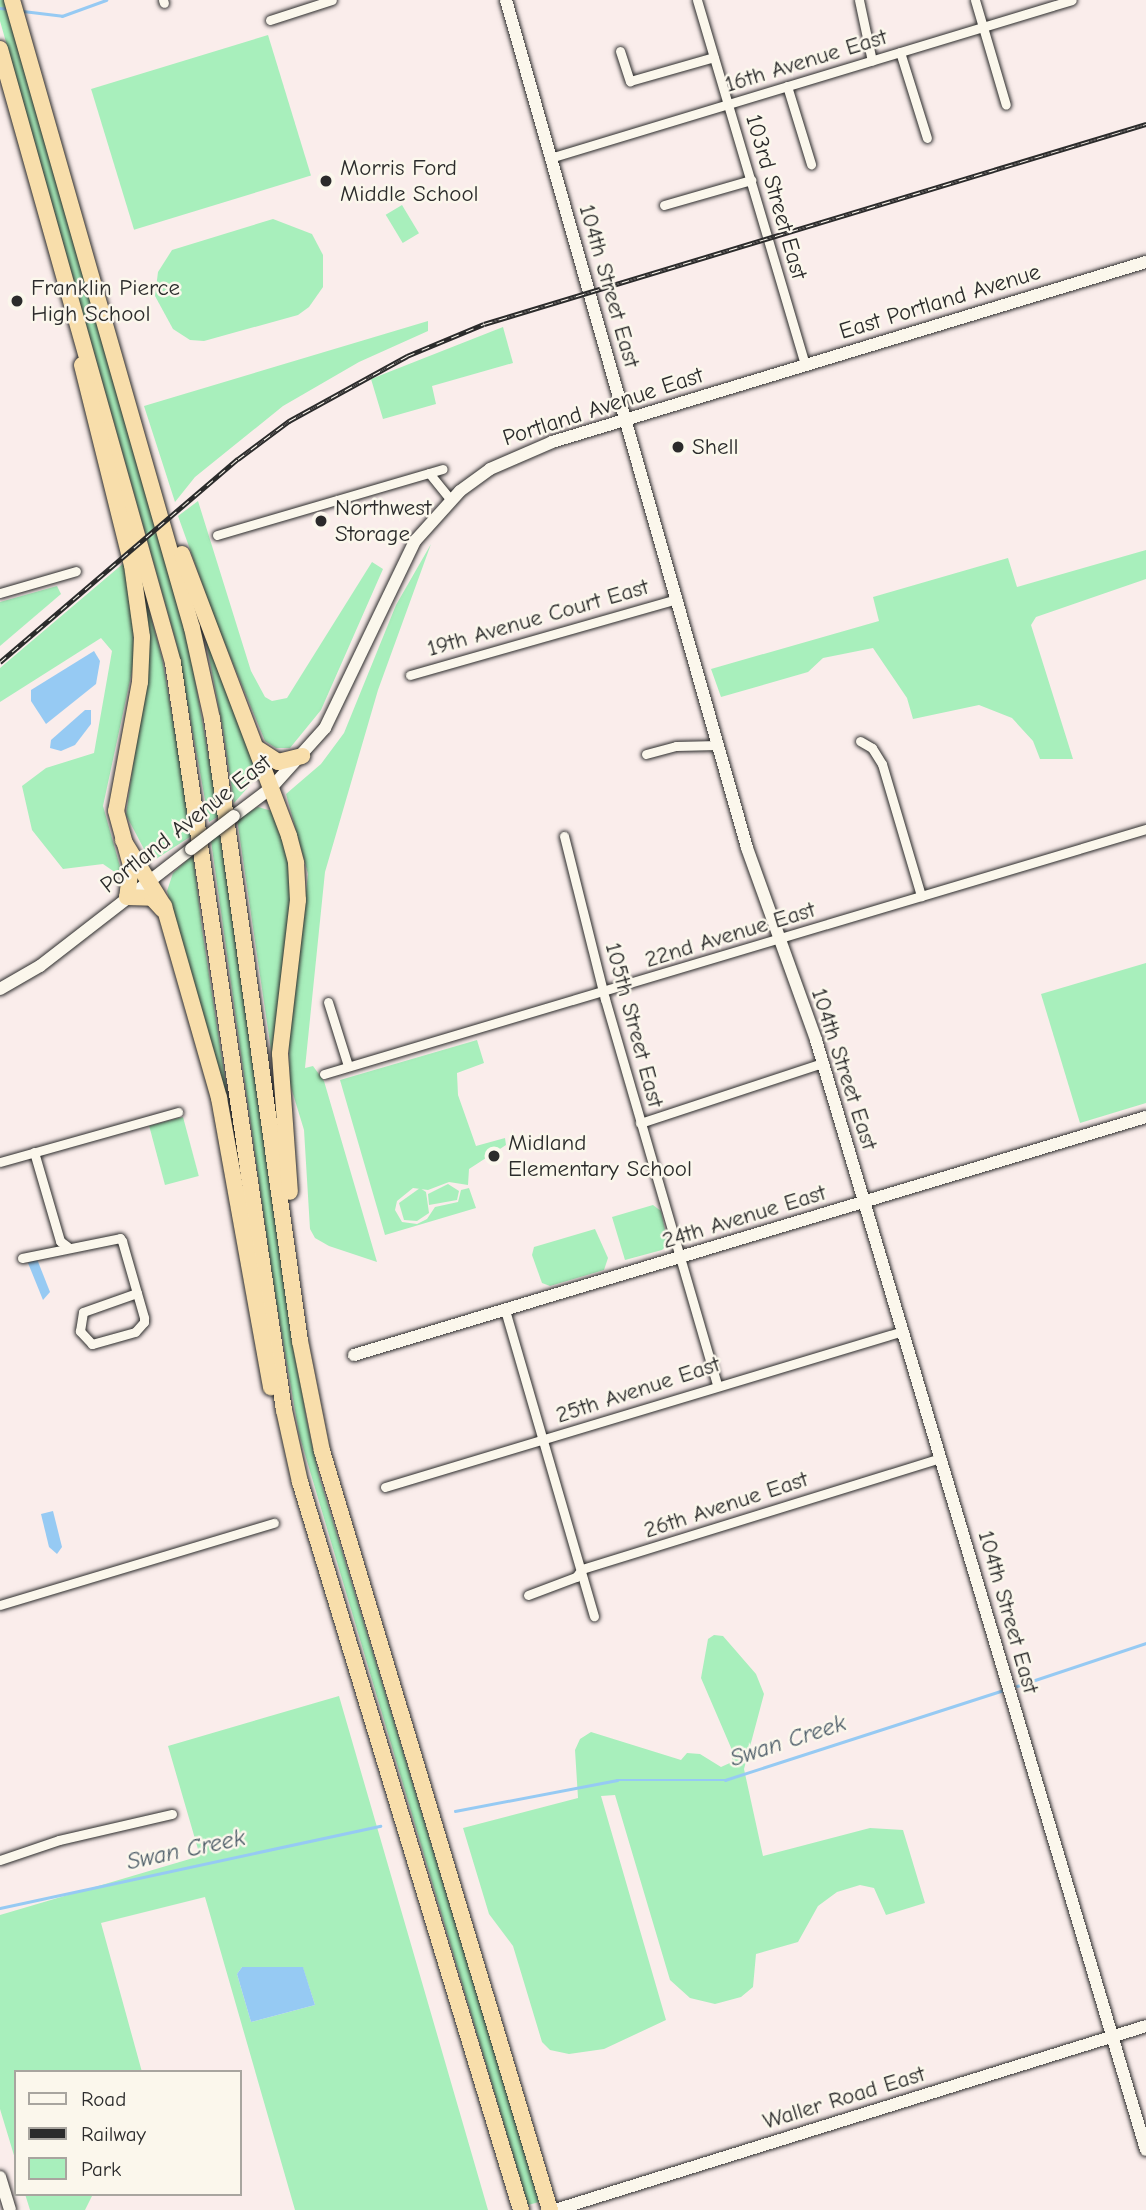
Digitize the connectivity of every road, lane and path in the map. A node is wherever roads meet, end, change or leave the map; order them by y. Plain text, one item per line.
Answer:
1 (12, 0) edge
2 (332, 0) edge
3 (506, 0) edge
4 (697, 0) edge
5 (859, 0) edge
6 (975, 0) edge
7 (1072, 0) edge
8 (270, 20) dead end
9 (983, 27) junction
10 (0, 49) edge
11 (620, 51) dead end
12 (900, 52) junction
13 (714, 57) junction
14 (872, 61) junction
15 (787, 86) junction
16 (729, 104) junction
17 (1006, 105) dead end
18 (928, 138) dead end
19 (550, 158) junction
20 (811, 164) dead end
21 (751, 180) junction
22 (664, 205) dead end
23 (1146, 262) edge
24 (98, 296) junction
25 (73, 303) junction
26 (805, 365) junction
27 (746, 383) joint
28 (625, 420) junction
29 (443, 469) dead end
30 (429, 473) junction
31 (451, 500) junction
32 (217, 535) dead end
33 (76, 571) dead end
34 (0, 593) edge
35 (677, 599) junction
36 (410, 675) dead end
37 (251, 736) junction
38 (860, 741) dead end
39 (718, 746) junction
40 (646, 754) dead end
41 (302, 756) junction
42 (271, 788) junction
43 (1146, 829) edge
44 (564, 836) dead end
45 (123, 840) junction
46 (151, 879) junction
47 (921, 896) junction
48 (127, 897) junction
49 (172, 928) junction
50 (779, 941) junction
51 (0, 989) edge
52 (603, 992) junction
53 (328, 1002) dead end
54 (823, 1063) junction
55 (348, 1066) junction
56 (324, 1074) dead end
57 (178, 1112) dead end
58 (1146, 1116) edge
59 (640, 1123) junction
60 (34, 1152) junction
61 (0, 1162) edge
62 (865, 1203) junction
63 (67, 1246) junction
64 (22, 1258) dead end
65 (680, 1259) junction
66 (137, 1293) junction
67 (505, 1310) junction
68 (903, 1331) junction
69 (300, 1341) junction
70 (354, 1355) dead end
71 (717, 1385) junction
72 (543, 1441) junction
73 (941, 1458) junction
74 (300, 1482) junction
75 (385, 1487) dead end
76 (274, 1523) dead end
77 (582, 1569) junction
78 (528, 1595) dead end
79 (0, 1605) edge
80 (594, 1616) dead end
81 (172, 1814) dead end
82 (0, 1860) edge
83 (1146, 2026) edge
84 (1112, 2037) junction
85 (1146, 2150) edge
86 (0, 2177) edge
87 (10, 2210) edge
88 (521, 2210) edge
89 (553, 2210) edge

1 - 24 highway
2 - 8 street
3 - 19 street, 104th Street East
4 - 13 street, 103rd Street East
5 - 14 street
6 - 9 street
7 - 9 street, 16th Avenue East
9 - 12 street, 16th Avenue East
9 - 17 street
10 - 25 highway
11 - 13 street
12 - 14 street, 16th Avenue East
12 - 18 street
13 - 16 street, 103rd Street East
14 - 15 street, 16th Avenue East
15 - 16 street, 16th Avenue East
15 - 20 street
16 - 19 street, 16th Avenue East
16 - 21 street, 103rd Street East
19 - 28 street, 104th Street East
21 - 22 street
21 - 26 street, 103rd Street East
23 - 26 street, East Portland Avenue
24 - 37 highway
24 - 69 highway
25 - 45 highway
25 - 74 highway
26 - 27 street, East Portland Avenue
27 - 28 street, Portland Avenue East
28 - 31 street, Portland Avenue East
28 - 35 street, 104th Street East
29 - 30 street
30 - 31 street
30 - 32 street
31 - 41 street, Portland Avenue East
33 - 34 street
35 - 36 street, 19th Avenue Court East
35 - 39 street, 104th Street East
37 - 41 highway
37 - 42 highway
38 - 47 street
39 - 40 street
39 - 50 street, 104th Street East
41 - 42 street, Portland Avenue East
42 - 46 street, Portland Avenue East, bridge
42 - 69 highway
43 - 47 street, 22nd Avenue East
44 - 52 street, 105th Street East
45 - 46 highway
45 - 48 highway
46 - 48 street, Portland Avenue East
46 - 49 highway
47 - 50 street, 22nd Avenue East
48 - 49 highway
48 - 51 street, Portland Avenue East
49 - 74 highway
50 - 52 street, 22nd Avenue East
50 - 54 street, 104th Street East
52 - 55 street, 22nd Avenue East
52 - 59 street, 105th Street East
53 - 55 street
54 - 59 street
54 - 62 street, 104th Street East
55 - 56 street, 22nd Avenue East
57 - 60 street
58 - 62 street, 24th Avenue East
59 - 65 street, 105th Street East
60 - 61 street
60 - 63 street
62 - 65 street, 24th Avenue East
62 - 68 street, 104th Street East
63 - 64 street
63 - 66 street
65 - 67 street, 24th Avenue East
65 - 71 street, 105th Street East
66 - 66 street
67 - 70 street, 24th Avenue East
67 - 72 street
68 - 71 street, 25th Avenue East
68 - 73 street, 104th Street East
69 - 89 highway
71 - 72 street, 25th Avenue East
72 - 75 street, 25th Avenue East
72 - 77 street
73 - 77 street, 26th Avenue East
73 - 84 street, 104th Street East
74 - 88 highway
76 - 79 street
77 - 78 street, 26th Avenue East
77 - 80 street
81 - 82 street
83 - 84 street, Waller Road East
84 - 85 street, 104th Street East
84 - 89 street, Waller Road East
86 - 87 street

